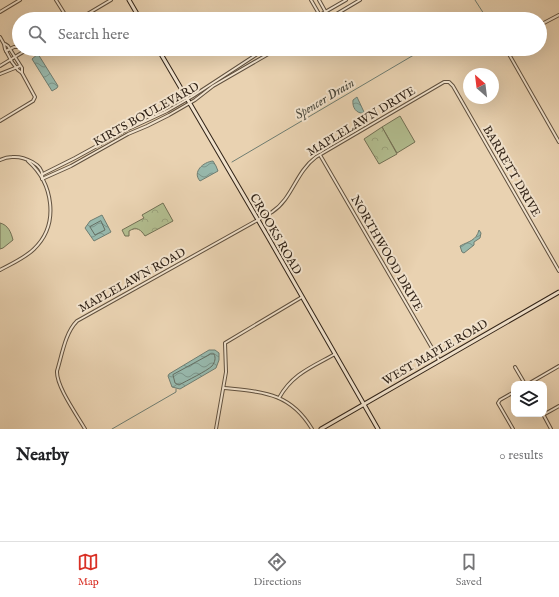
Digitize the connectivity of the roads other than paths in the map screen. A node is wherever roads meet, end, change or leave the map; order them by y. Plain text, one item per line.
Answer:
1 (20, 0) edge
2 (56, 0) edge
3 (111, 0) edge
4 (129, 0) edge
5 (311, 0) edge
6 (319, 0) edge
7 (346, 0) edge
8 (360, 0) edge
9 (336, 6) junction
10 (0, 12) edge
11 (64, 12) edge
12 (91, 12) edge
13 (136, 12) edge
14 (318, 12) edge
15 (326, 12) joint
16 (337, 12) edge
17 (340, 12) edge
18 (559, 15) edge
19 (547, 22) edge
20 (0, 37) edge
21 (4, 44) junction
22 (10, 49) junction
23 (6, 51) junction
24 (12, 52) edge
25 (162, 56) edge
26 (254, 56) edge
27 (265, 56) edge
28 (510, 56) edge
29 (15, 57) joint
30 (262, 58) joint
31 (11, 59) junction
32 (0, 66) edge
33 (20, 66) junction
34 (16, 68) junction
35 (22, 73) junction
36 (0, 74) edge
37 (449, 82) joint
38 (188, 101) junction
39 (0, 121) edge
40 (559, 142) edge
41 (320, 155) junction
42 (0, 160) edge
43 (28, 161) junction
44 (43, 174) junction
45 (42, 178) junction
46 (258, 220) junction
47 (0, 270) edge
48 (559, 271) edge
49 (559, 292) edge
50 (302, 297) junction
51 (335, 354) junction
52 (439, 360) junction
53 (559, 366) edge
54 (516, 367) dead end
55 (525, 381) edge
56 (532, 381) edge
57 (224, 388) junction
58 (511, 394) edge
59 (279, 398) junction
60 (364, 404) junction
61 (559, 406) edge
62 (547, 412) edge
63 (545, 417) edge
64 (85, 429) edge
65 (216, 429) edge
66 (312, 429) edge
67 (321, 429) edge
68 (378, 429) edge
69 (513, 429) edge
70 (551, 429) edge

1 - 10 street
2 - 11 street
3 - 12 street
4 - 13 main road
5 - 14 street
6 - 15 street
7 - 9 street
8 - 17 street
9 - 15 street
9 - 16 street
18 - 19 street
20 - 21 street
21 - 22 street
21 - 23 street
22 - 23 street
22 - 24 street
23 - 31 street
25 - 38 main road, CROOKS ROAD
26 - 38 street, KIRTS BOULEVARD
27 - 30 street, KIRTS BOULEVARD
28 - 40 street
29 - 31 street
29 - 33 street
30 - 38 street, KIRTS BOULEVARD
31 - 32 street
31 - 34 street
33 - 34 street
33 - 35 street
34 - 35 street
34 - 36 street
35 - 39 street
37 - 41 street, MAPLELAWN DRIVE
37 - 48 street, BARRETT DRIVE
38 - 44 street, KIRTS BOULEVARD
38 - 45 street, KIRTS BOULEVARD
38 - 46 main road, CROOKS ROAD
41 - 46 street, MAPLELAWN DRIVE
41 - 52 street, NORTHWOOD DRIVE
42 - 43 street
43 - 44 street
43 - 45 street
44 - 45 street
45 - 47 street
46 - 50 main road, CROOKS ROAD
46 - 64 street, MAPLELAWN ROAD
49 - 52 main road, WEST MAPLE ROAD
50 - 51 main road, CROOKS ROAD
50 - 57 street
51 - 59 street
51 - 60 main road, CROOKS ROAD
52 - 60 main road, WEST MAPLE ROAD
53 - 56 street
54 - 55 street
57 - 59 street
57 - 65 street
58 - 69 street
59 - 66 street
60 - 67 main road, WEST MAPLE ROAD
60 - 68 main road, CROOKS ROAD
61 - 62 street
63 - 70 street

